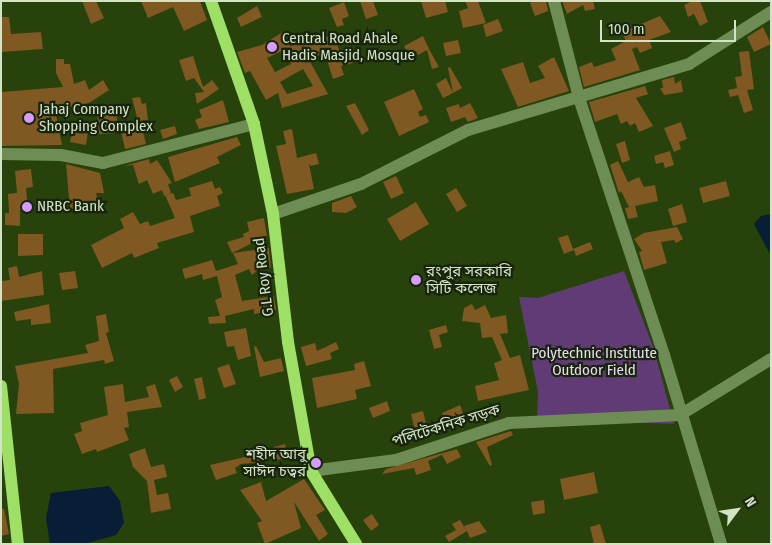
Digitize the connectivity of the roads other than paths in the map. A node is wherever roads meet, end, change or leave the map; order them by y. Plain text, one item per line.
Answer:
1 (211, 1) edge
2 (554, 1) edge
3 (771, 12) edge
4 (579, 98) junction
5 (254, 124) junction
6 (1, 154) edge
7 (273, 214) junction
8 (771, 359) edge
9 (1, 386) edge
10 (2, 403) edge
11 (680, 415) junction
12 (311, 471) junction
13 (18, 544) edge
14 (356, 544) edge
15 (721, 544) edge

1 - 5 main road, G.L Roy Road
2 - 4 street
3 - 4 street
4 - 7 street
4 - 11 street
5 - 6 street
5 - 7 main road, G.L Roy Road
7 - 12 main road, G.L Roy Road
8 - 11 street
9 - 10 main road
10 - 13 main road
11 - 12 street, পলিটেকনিক সড়ক
11 - 15 street
12 - 14 main road, G.L Roy Road

